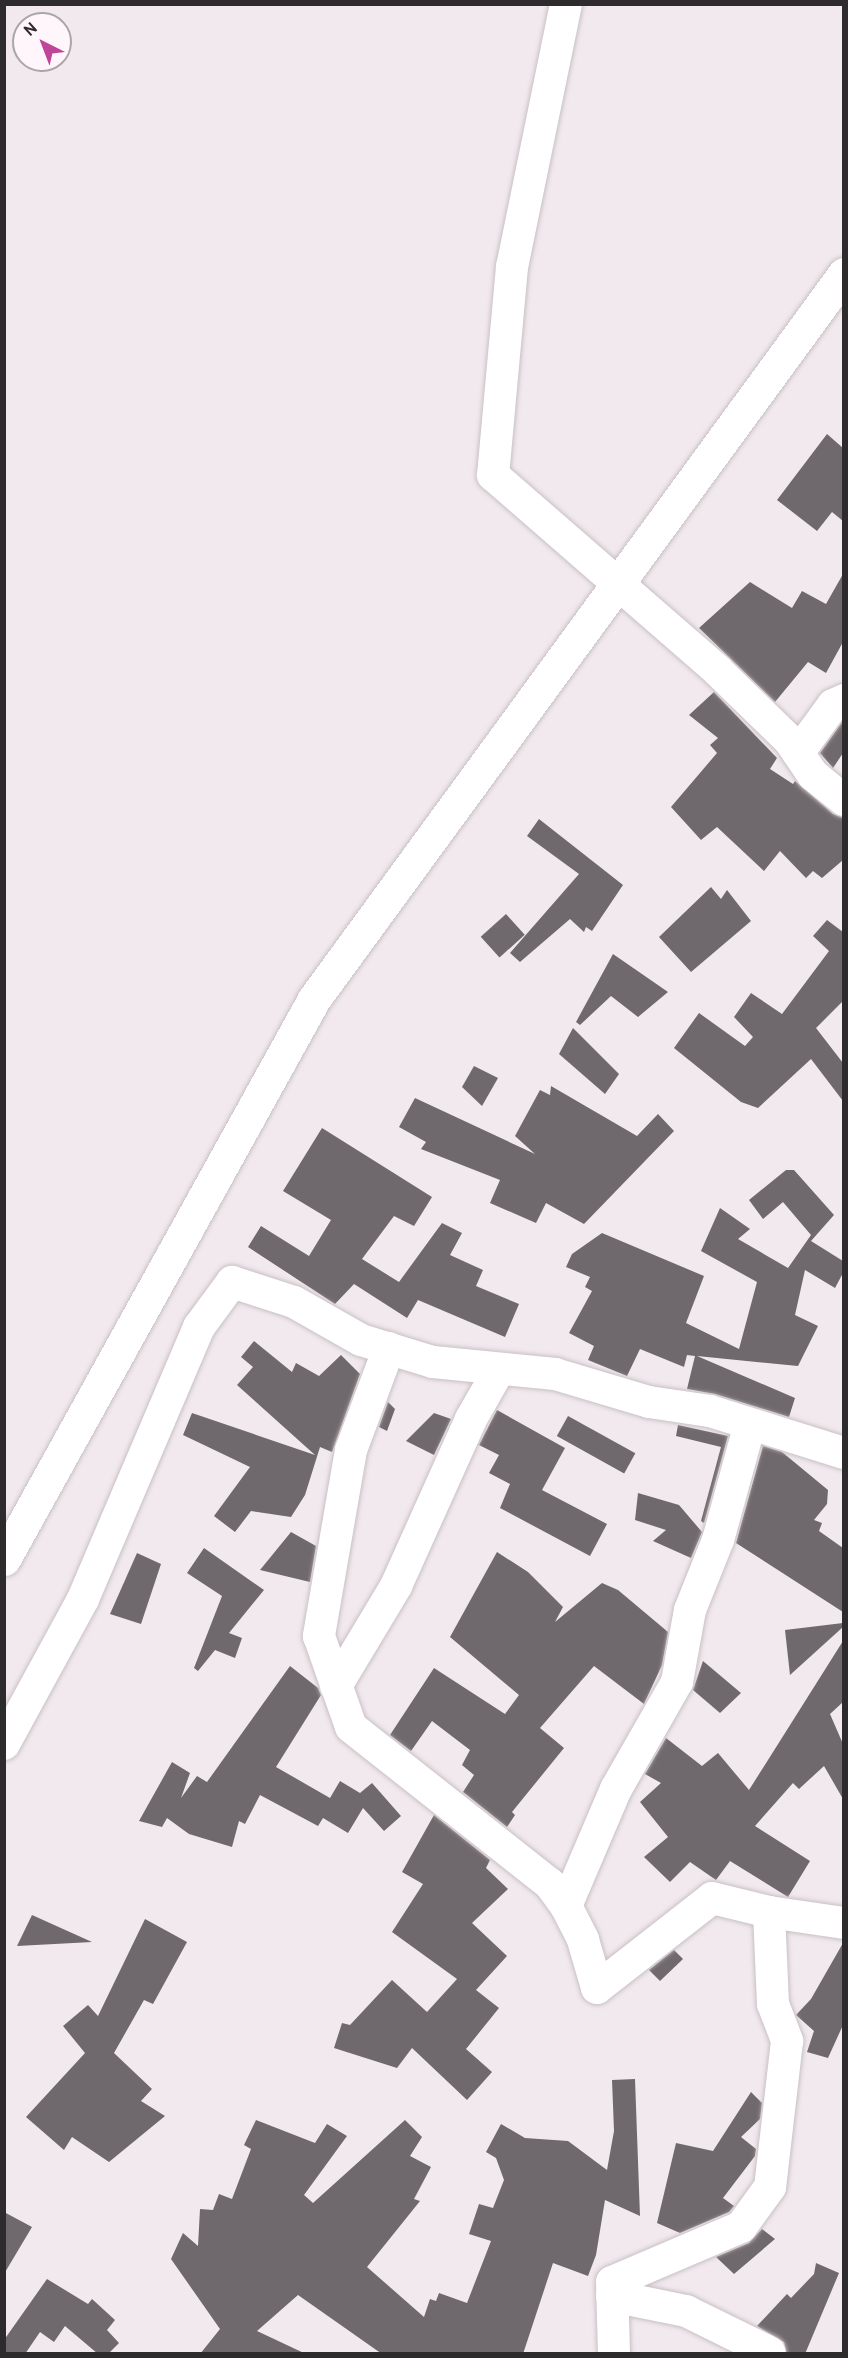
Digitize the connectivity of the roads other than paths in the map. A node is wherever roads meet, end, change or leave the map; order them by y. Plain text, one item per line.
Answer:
1 (566, 4) edge
2 (843, 274) edge
3 (617, 584) junction
4 (843, 700) edge
5 (798, 753) junction
6 (843, 800) edge
7 (388, 1348) junction
8 (500, 1370) junction
9 (750, 1424) junction
10 (842, 1447) edge
11 (4, 1559) edge
12 (336, 1686) junction
13 (4, 1744) edge
14 (566, 1906) junction
15 (769, 1912) junction
16 (843, 1923) edge
17 (612, 2296) junction
18 (769, 2352) dead end
19 (614, 2354) edge

1 - 3 street
2 - 3 street
3 - 5 street
3 - 11 street
4 - 5 street
5 - 6 street
7 - 8 street
7 - 12 street
7 - 13 street
8 - 9 street
8 - 12 street
9 - 10 street
9 - 14 street
12 - 14 street
14 - 15 street
15 - 16 street
15 - 17 street
17 - 18 street
17 - 19 street

